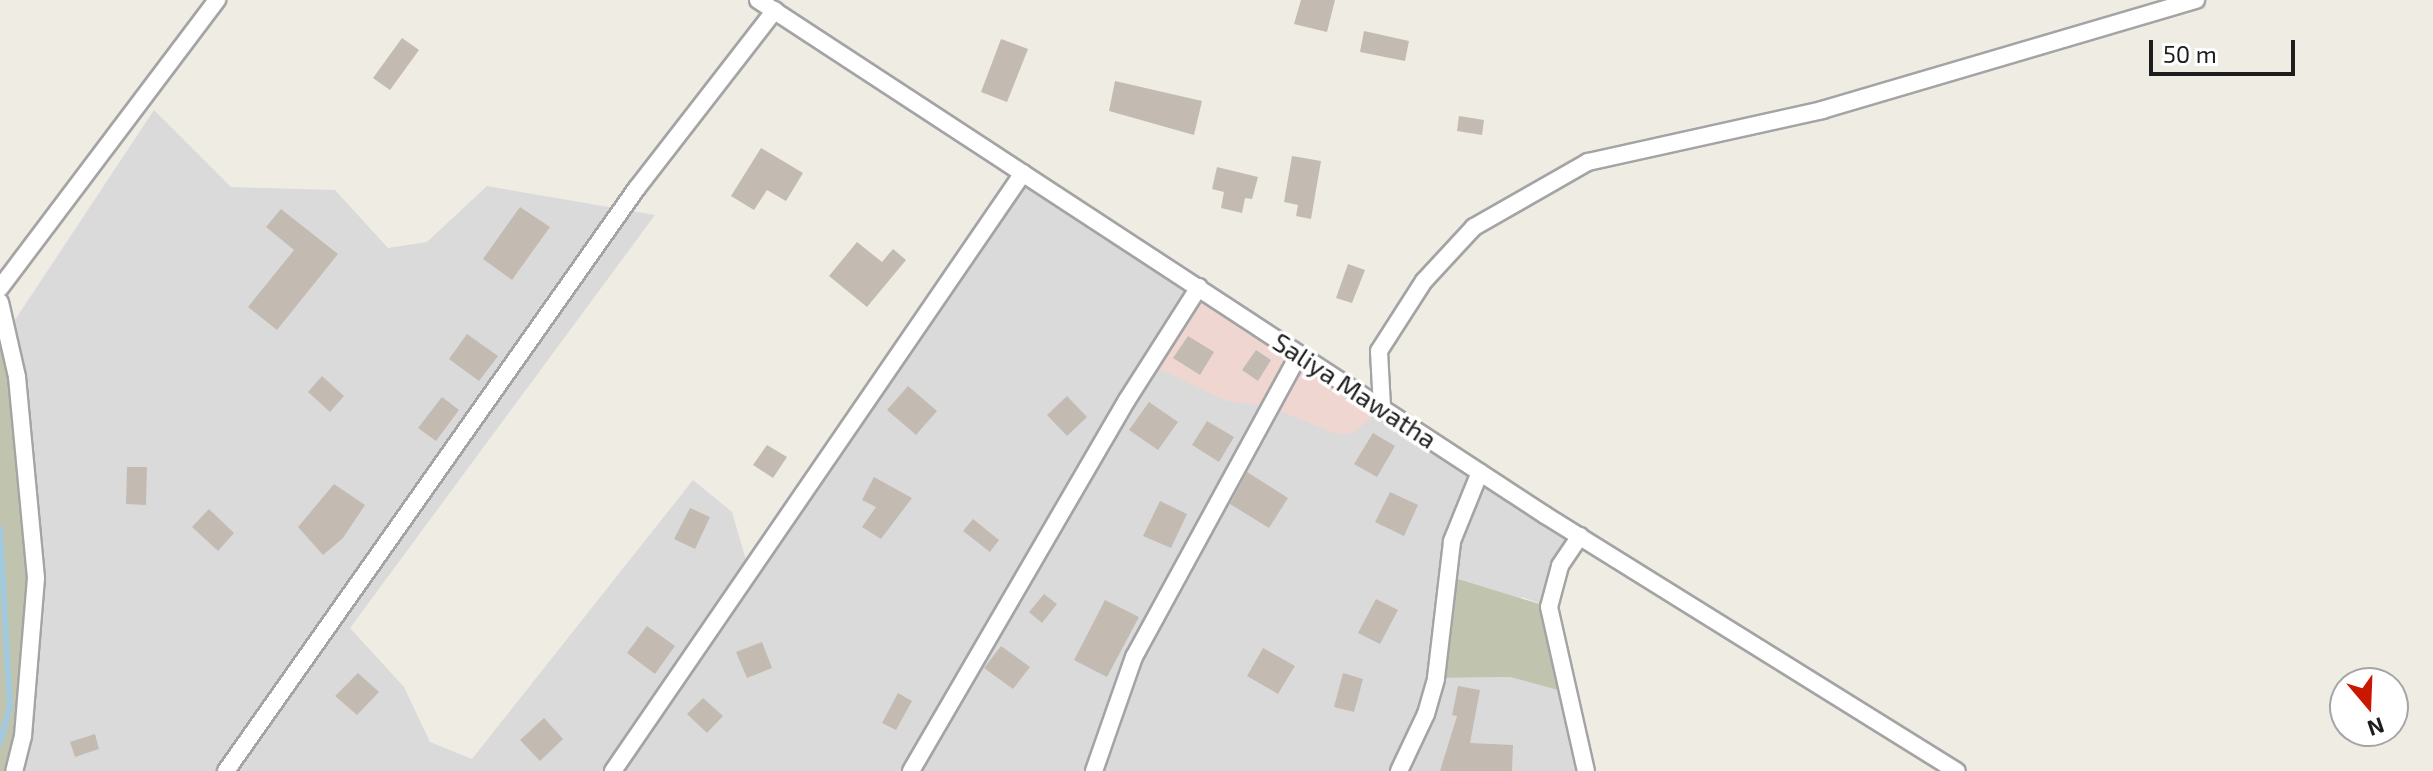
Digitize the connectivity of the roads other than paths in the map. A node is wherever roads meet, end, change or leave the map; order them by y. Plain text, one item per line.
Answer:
1 (217, 0) edge
2 (758, 0) edge
3 (2196, 0) edge
4 (775, 10) junction
5 (1023, 173) junction
6 (1199, 287) junction
7 (0, 288) edge
8 (0, 302) edge
9 (1299, 354) junction
10 (1382, 407) junction
11 (1480, 472) junction
12 (1580, 536) junction
13 (14, 771) edge
14 (226, 771) edge
15 (613, 771) edge
16 (911, 771) edge
17 (1094, 771) edge
18 (1399, 771) edge
19 (1586, 771) edge
20 (1957, 771) edge

1 - 7 street
2 - 4 street, Saliya Mawatha
3 - 10 street
4 - 5 street, Saliya Mawatha
4 - 14 street
5 - 6 street, Saliya Mawatha
5 - 15 street
6 - 9 street, Saliya Mawatha
6 - 16 street
8 - 13 street
9 - 10 street, Saliya Mawatha
9 - 17 street
10 - 11 street, Saliya Mawatha
11 - 12 street, Saliya Mawatha
11 - 18 street
12 - 19 street
12 - 20 street, Saliya Mawatha

